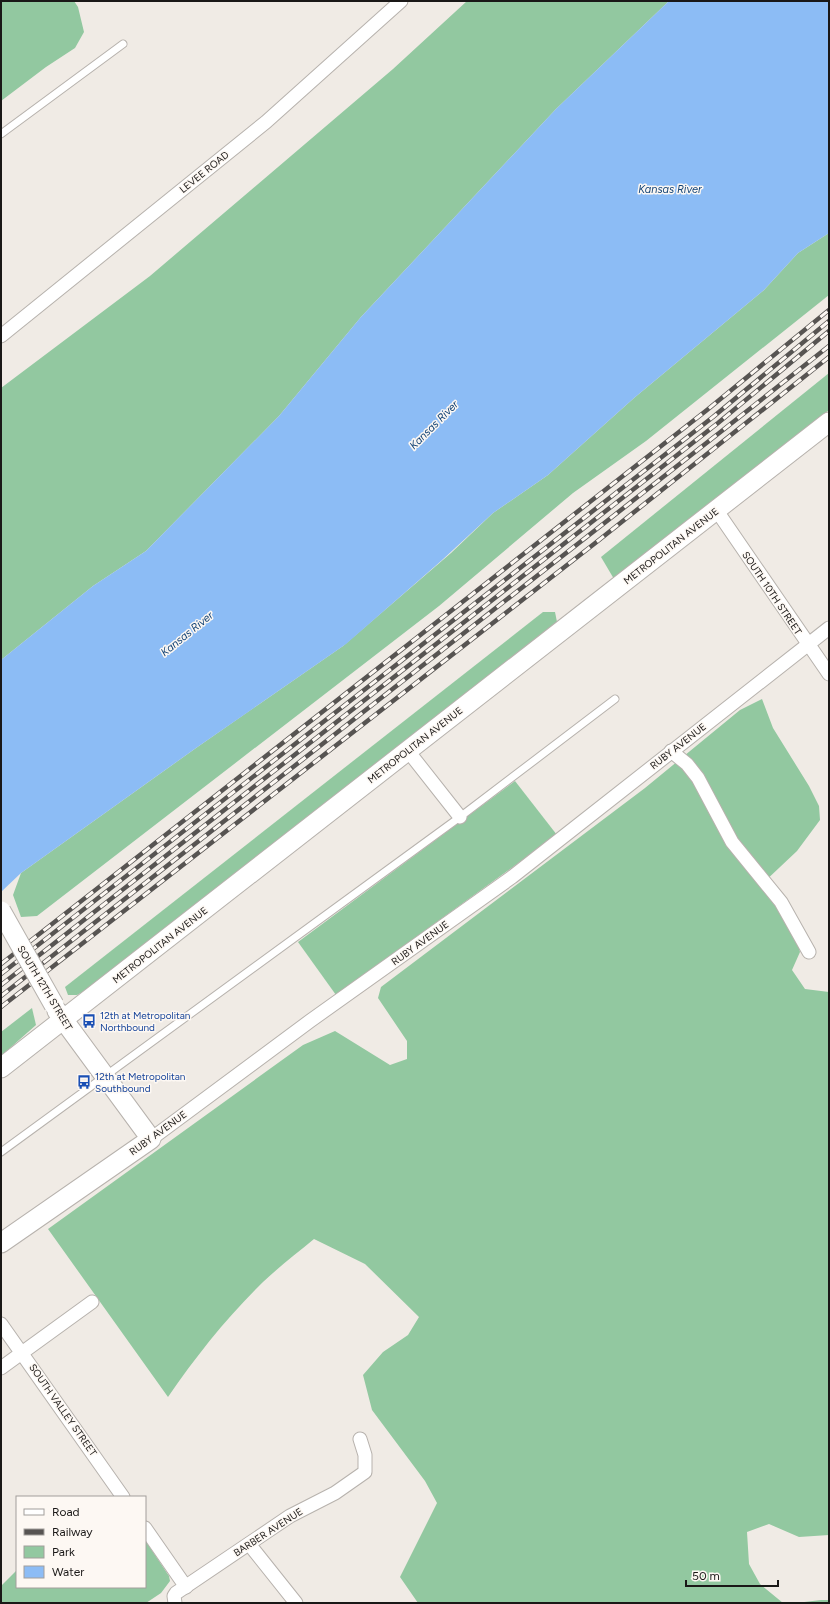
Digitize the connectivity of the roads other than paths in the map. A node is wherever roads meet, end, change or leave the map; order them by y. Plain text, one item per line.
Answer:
1 (402, 1) edge
2 (123, 44) dead end
3 (1, 134) edge
4 (1, 336) edge
5 (829, 422) edge
6 (717, 510) junction
7 (829, 628) edge
8 (808, 645) junction
9 (829, 674) edge
10 (615, 699) dead end
11 (671, 751) junction
12 (408, 752) junction
13 (460, 817) junction
14 (1, 911) edge
15 (809, 952) dead end
16 (58, 1013) junction
17 (1, 1068) edge
18 (104, 1077) junction
19 (150, 1139) junction
20 (1, 1152) edge
21 (1, 1243) edge
22 (92, 1302) dead end
23 (1, 1324) edge
24 (23, 1352) junction
25 (1, 1368) edge
26 (360, 1439) dead end
27 (122, 1496) edge
28 (146, 1529) edge
29 (249, 1544) junction
30 (186, 1586) junction
31 (175, 1603) edge
32 (296, 1603) edge

1 - 4 street, LEVEE ROAD
2 - 3 lane
5 - 6 main road, METROPOLITAN AVENUE
6 - 8 street, SOUTH 10TH STREET
6 - 12 main road, METROPOLITAN AVENUE
7 - 8 street, RUBY AVENUE
8 - 9 street, SOUTH 10TH STREET
8 - 11 street, RUBY AVENUE
10 - 13 lane
11 - 15 street
11 - 19 street, RUBY AVENUE
12 - 13 street
12 - 16 main road, METROPOLITAN AVENUE
13 - 18 lane
14 - 16 main road, SOUTH 12TH STREET, bridge
16 - 17 main road, METROPOLITAN AVENUE
16 - 18 main road, SOUTH 12TH STREET
18 - 19 main road, SOUTH 12TH STREET
18 - 20 lane
19 - 21 main road, RUBY AVENUE
22 - 24 street
23 - 24 street, SOUTH VALLEY STREET
24 - 25 street
24 - 27 street, SOUTH VALLEY STREET
26 - 29 street, BARBER AVENUE
28 - 30 street
29 - 30 street, BARBER AVENUE
29 - 32 street
30 - 31 street

